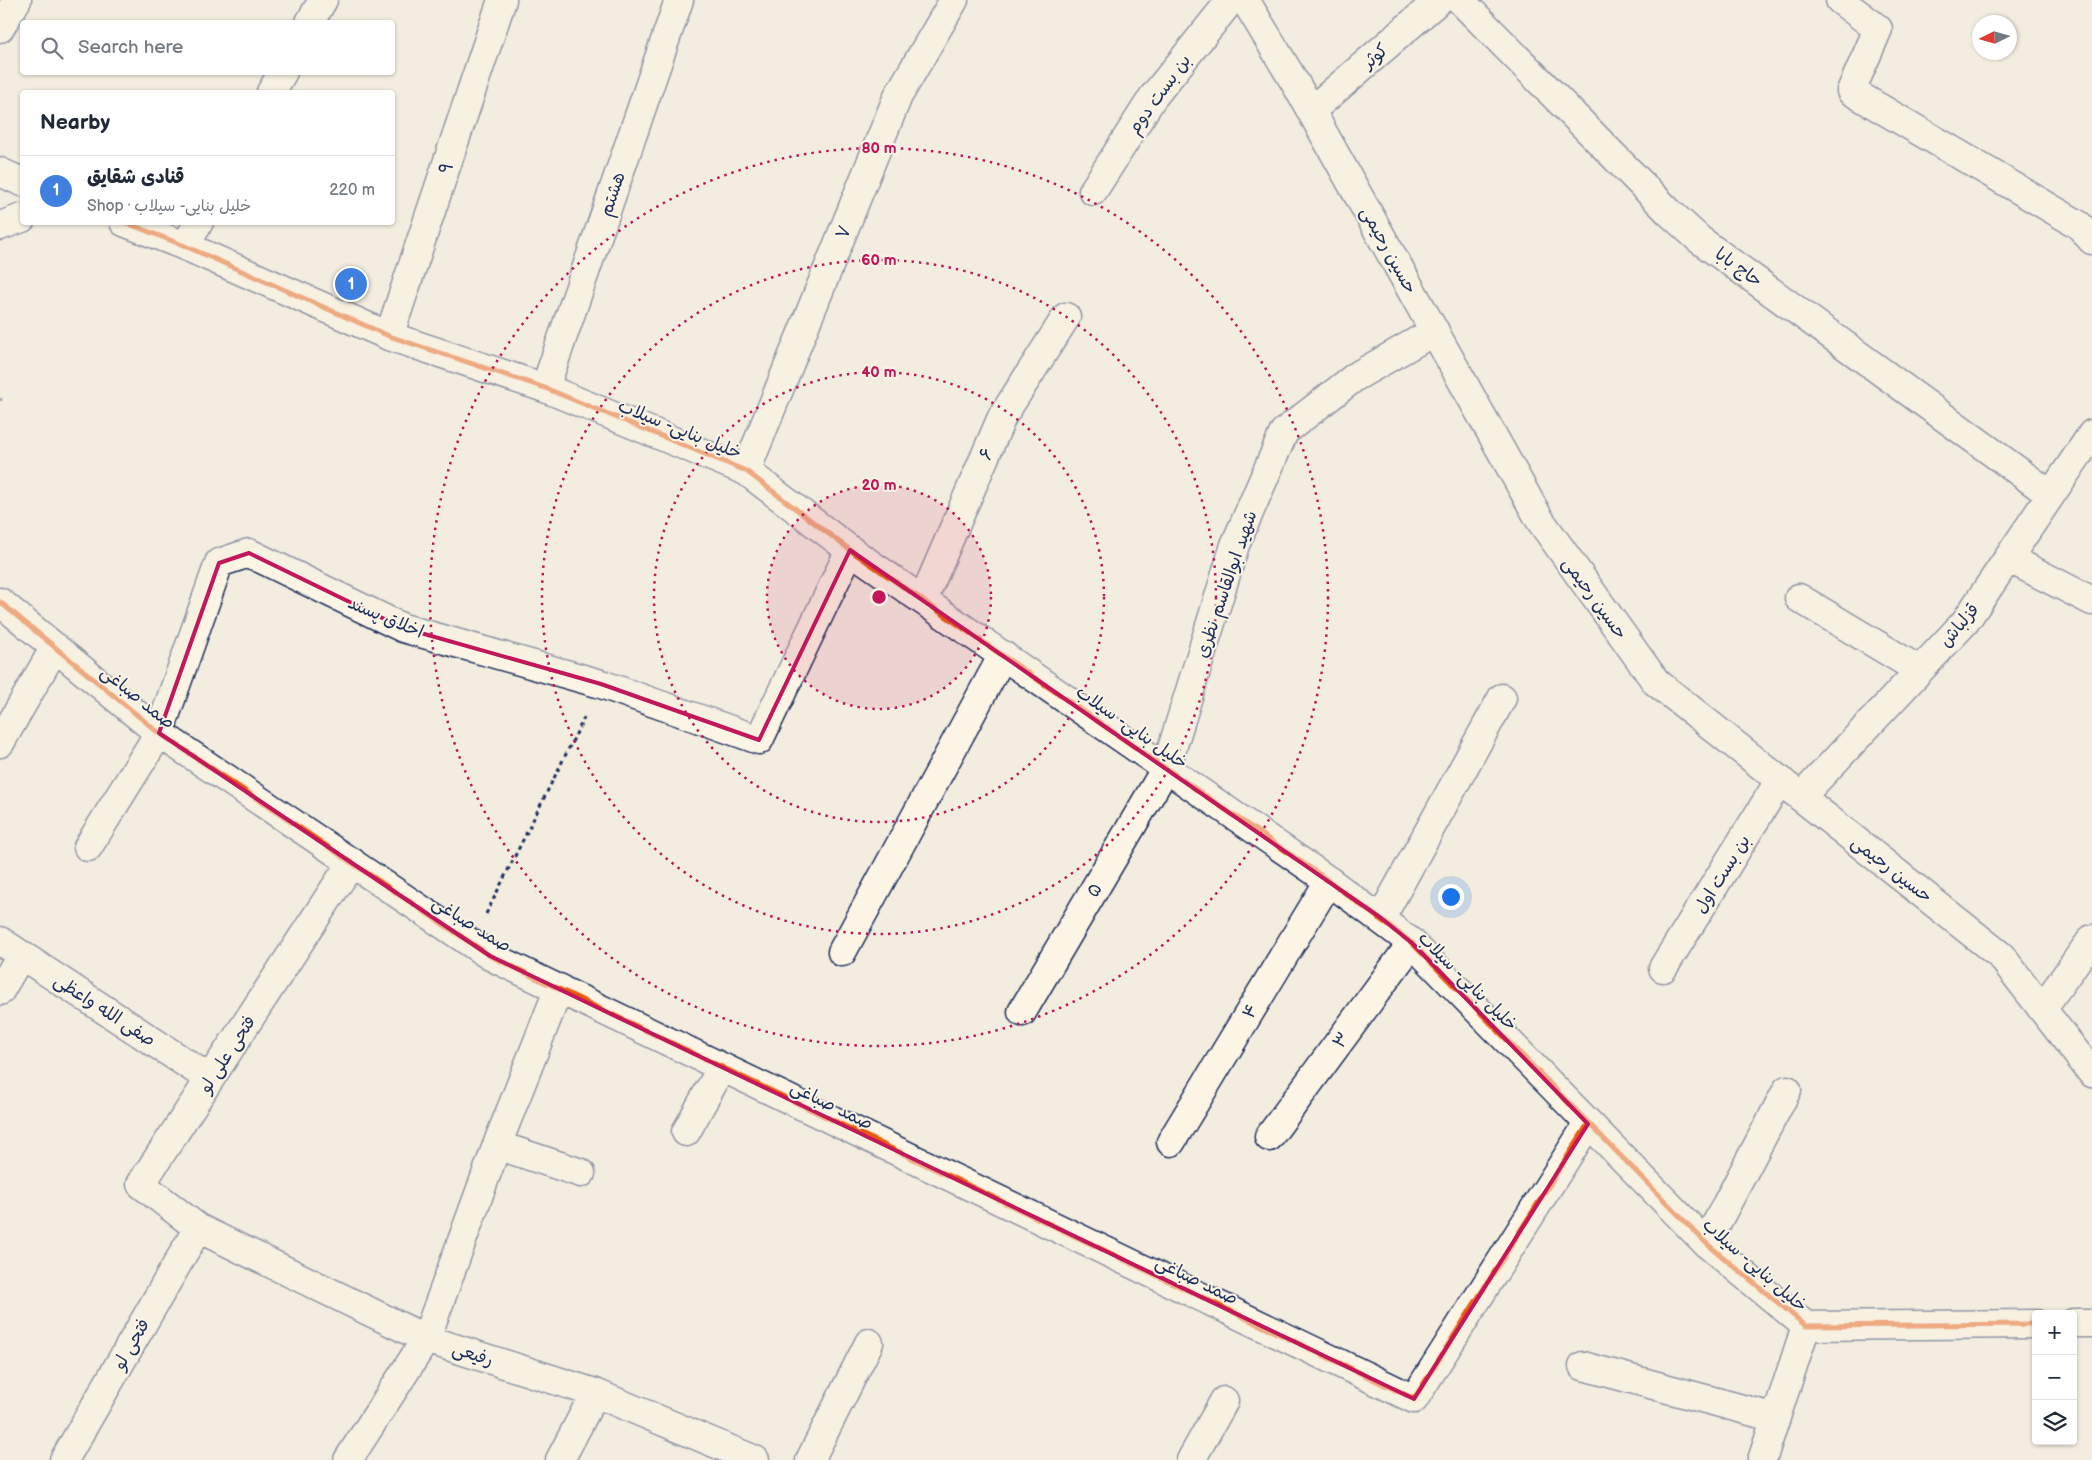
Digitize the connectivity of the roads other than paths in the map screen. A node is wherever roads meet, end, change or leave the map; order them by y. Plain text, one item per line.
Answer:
1 (17, 0) edge
2 (323, 0) edge
3 (502, 0) edge
4 (679, 0) edge
5 (954, 0) edge
6 (1231, 0) edge
7 (1245, 0) edge
8 (1439, 0) edge
9 (1460, 0) edge
10 (1840, 0) edge
11 (311, 20) edge
12 (0, 28) edge
13 (280, 75) edge
14 (272, 90) edge
15 (1312, 111) junction
16 (0, 172) edge
17 (20, 181) edge
18 (1093, 192) dead end
19 (20, 219) edge
20 (132, 225) edge
21 (197, 225) edge
22 (0, 226) edge
23 (2092, 240) edge
24 (186, 246) junction
25 (1066, 317) dead end
26 (1434, 331) junction
27 (389, 336) junction
28 (545, 388) junction
29 (2092, 434) edge
30 (746, 471) junction
31 (2051, 495) junction
32 (850, 550) junction
33 (2008, 558) junction
34 (1799, 598) dead end
35 (923, 600) junction
36 (2092, 601) edge
37 (0, 602) edge
38 (55, 647) junction
39 (1003, 655) junction
40 (1920, 670) junction
41 (1502, 698) dead end
42 (159, 733) junction
43 (0, 743) edge
44 (1166, 768) junction
45 (1780, 780) junction
46 (1801, 797) junction
47 (88, 847) dead end
48 (352, 862) junction
49 (1329, 881) junction
50 (1381, 918) junction
51 (2092, 939) edge
52 (1412, 943) junction
53 (10, 948) edge
54 (842, 952) dead end
55 (1663, 968) dead end
56 (559, 988) junction
57 (0, 991) edge
58 (2042, 1009) junction
59 (1022, 1012) dead end
60 (722, 1067) junction
61 (2092, 1074) edge
62 (210, 1079) junction
63 (1787, 1090) dead end
64 (1588, 1124) junction
65 (686, 1132) dead end
66 (1269, 1137) dead end
67 (1171, 1142) dead end
68 (497, 1145) junction
69 (581, 1173) dead end
70 (198, 1228) junction
71 (1706, 1243) junction
72 (2077, 1323) edge
73 (2092, 1323) edge
74 (2032, 1324) edge
75 (1806, 1326) junction
76 (426, 1339) junction
77 (869, 1343) dead end
78 (1583, 1366) dead end
79 (596, 1393) junction
80 (1224, 1401) dead end
81 (1776, 1418) junction
82 (64, 1460) edge
83 (348, 1460) edge
84 (560, 1460) edge
85 (755, 1460) edge
86 (810, 1460) edge
87 (1191, 1460) edge
88 (1762, 1460) edge

1 - 12 street
2 - 11 street
3 - 27 street, ۹
4 - 28 street, هشتم
5 - 30 street, ۷
6 - 18 street, بن بست دوم
7 - 15 street, حسین رحیمی
8 - 15 street, کوثر
9 - 31 street, حاج بابا
10 - 23 street
13 - 14 street
15 - 26 street, حسین رحیمی
16 - 17 street
19 - 22 street
20 - 24 street, خلیل بنایی- سیلاب
21 - 24 street
24 - 27 street, خلیل بنایی- سیلاب
25 - 35 street, ۶
26 - 44 street, شهید ابوالقاسم نظری
26 - 45 street, حسین رحیمی
27 - 28 street, خلیل بنایی- سیلاب
28 - 30 street, خلیل بنایی- سیلاب
29 - 31 street, قزلباش
30 - 32 street, خلیل بنایی- سیلاب
31 - 33 street, قزلباش
32 - 35 street, خلیل بنایی- سیلاب
32 - 42 street, اخلاق پسند
33 - 36 street
33 - 40 street, قزلباش
34 - 40 street
35 - 39 street, خلیل بنایی- سیلاب
37 - 38 street, صمد صباغی
38 - 42 street, صمد صباغی
38 - 43 street
39 - 44 street, خلیل بنایی- سیلاب
39 - 54 street
40 - 46 street, قزلباش
41 - 50 street
42 - 47 street
42 - 48 street, صمد صباغی
44 - 49 street, خلیل بنایی- سیلاب
44 - 59 street, ۵
45 - 46 street, حسین رحیمی
45 - 55 street, بن بست اول
46 - 58 street, حسین رحیمی
48 - 56 street, صمد صباغی
48 - 62 street, فتحی علی لو
49 - 50 street, خلیل بنایی- سیلاب
49 - 67 street, ۴
50 - 52 street, خلیل بنایی- سیلاب
51 - 58 street
52 - 64 street, خلیل بنایی- سیلاب
52 - 66 street, ۳
53 - 57 street
53 - 62 street, صفی الله واعظی
56 - 60 street, صمد صباغی
56 - 68 street
58 - 61 street, حسین رحیمی
60 - 64 street, صمد صباغی
60 - 65 street
62 - 70 street, فتحی علی لو
63 - 71 street
64 - 71 street, خلیل بنایی- سیلاب
68 - 69 street
68 - 76 street
70 - 76 street, رفیعی
70 - 82 street, فتحی لو
71 - 75 street, خلیل بنایی- سیلاب
72 - 73 street
74 - 75 street, خلیل بنایی- سیلاب
75 - 81 street
76 - 79 street, رفیعی
76 - 83 street
77 - 86 street
78 - 81 street
79 - 84 street
79 - 85 street, رفیعی
80 - 87 street
81 - 88 street

